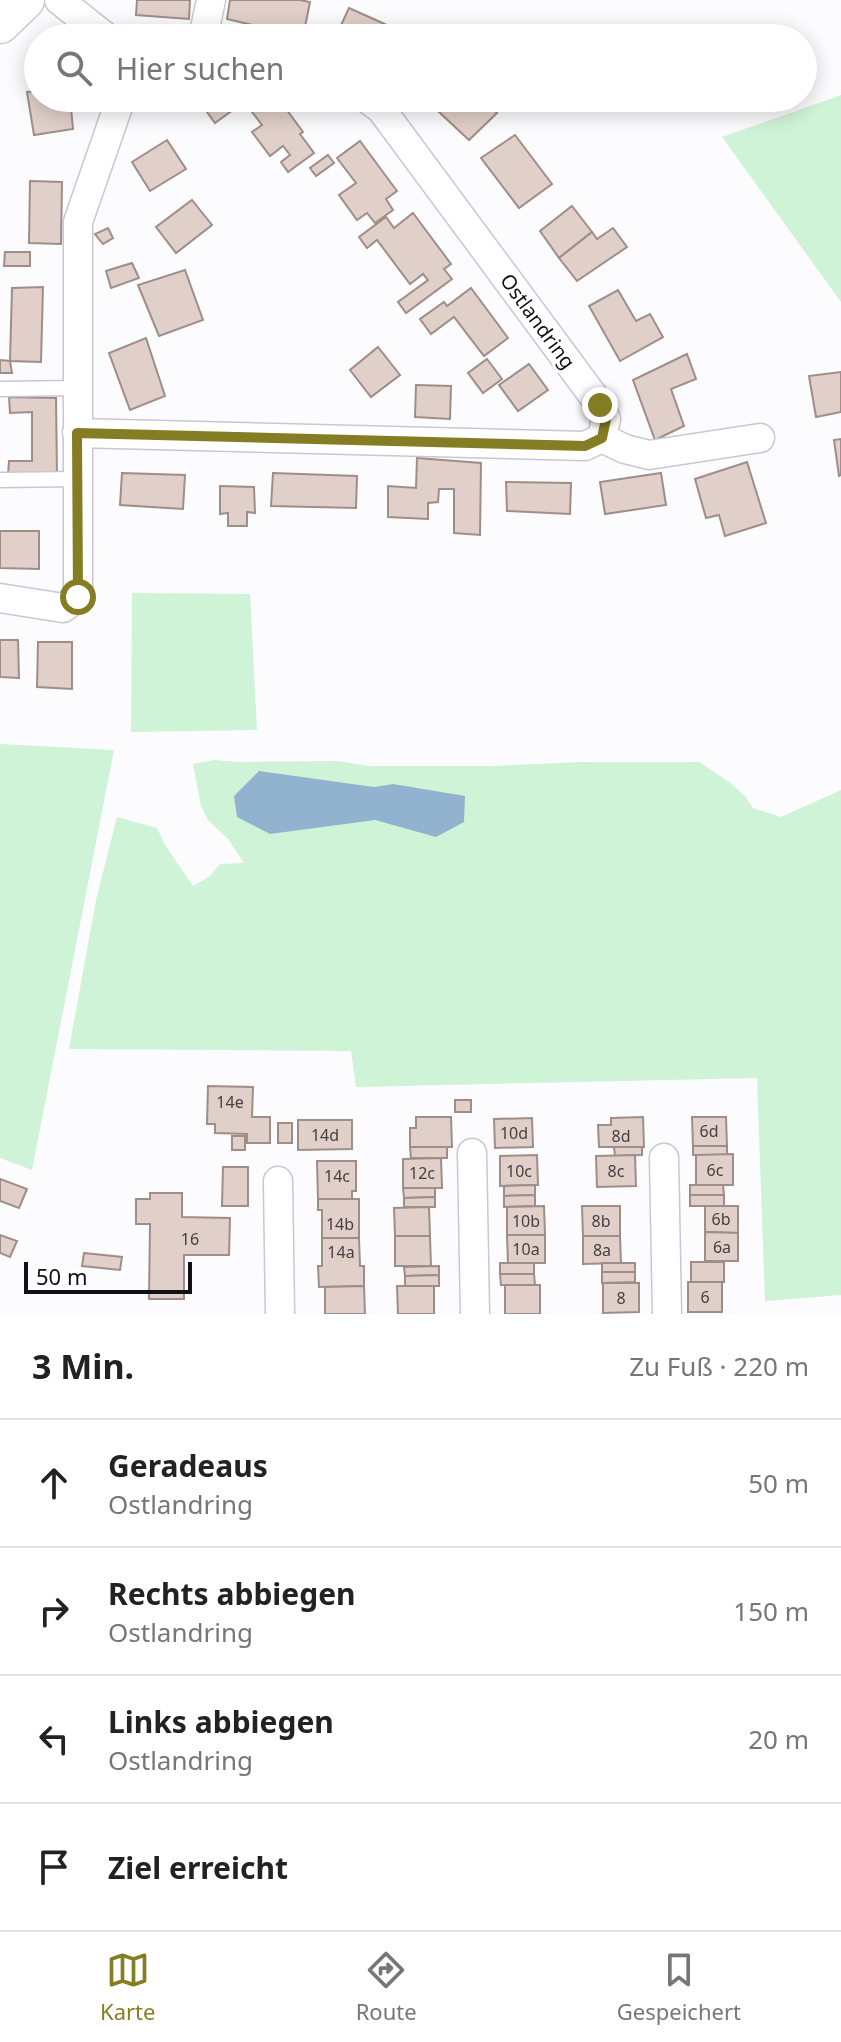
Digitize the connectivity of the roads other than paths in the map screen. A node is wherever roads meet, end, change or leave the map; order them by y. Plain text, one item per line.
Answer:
1 (25, 0) edge
2 (59, 0) edge
3 (211, 0) edge
4 (0, 24) edge
5 (89, 24) edge
6 (206, 24) edge
7 (116, 112) edge
8 (383, 112) edge
9 (77, 388) junction
10 (0, 389) edge
11 (77, 433) junction
12 (602, 438) junction
13 (760, 438) dead end
14 (77, 479) junction
15 (0, 480) edge
16 (0, 598) edge
17 (472, 1153) dead end
18 (664, 1158) dead end
19 (278, 1181) dead end
20 (280, 1314) edge
21 (475, 1314) edge
22 (667, 1314) edge

1 - 4 street
2 - 5 street
3 - 6 street
7 - 9 street
8 - 12 street, Ostlandring
9 - 10 lane
9 - 11 street
11 - 12 street
11 - 14 street
12 - 13 street
14 - 15 lane
14 - 16 street
17 - 21 street
18 - 22 street
19 - 20 street

